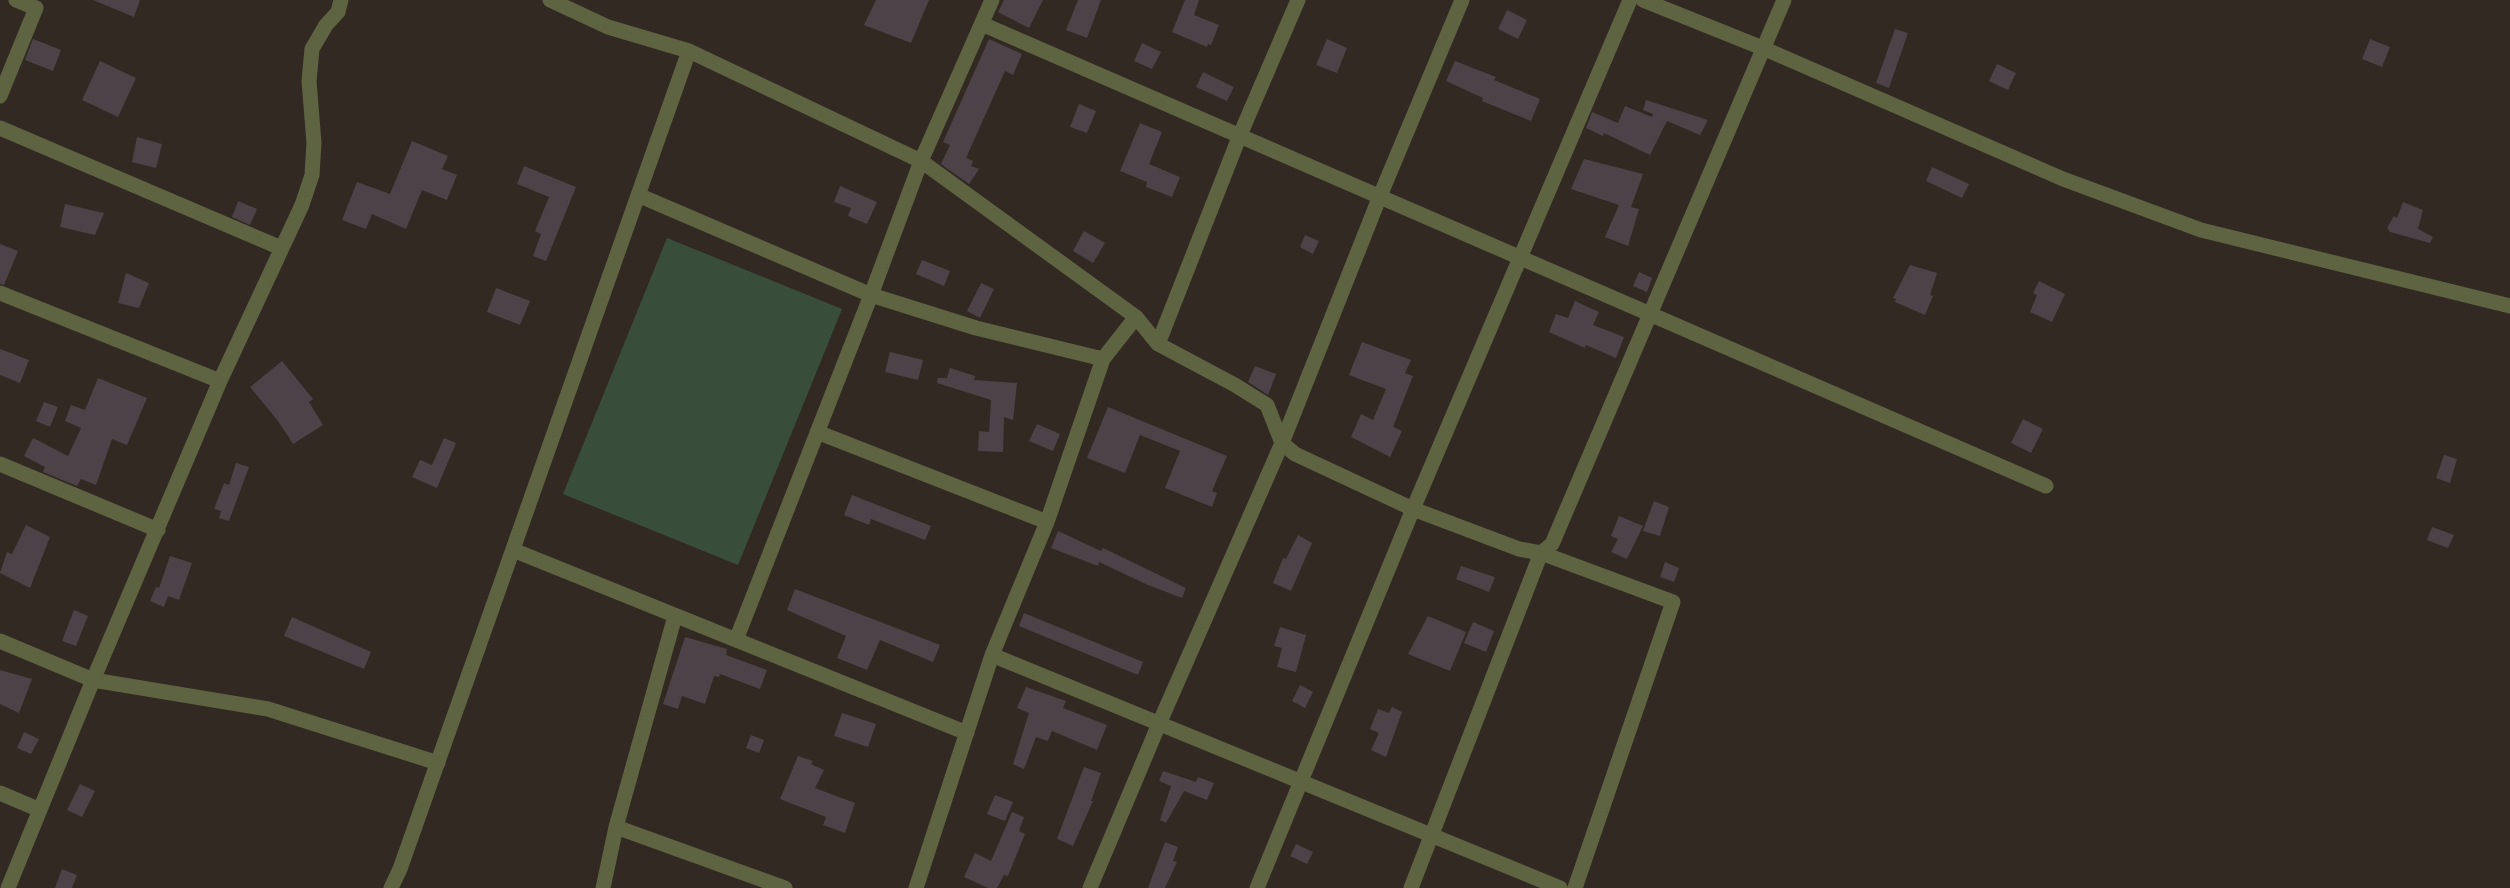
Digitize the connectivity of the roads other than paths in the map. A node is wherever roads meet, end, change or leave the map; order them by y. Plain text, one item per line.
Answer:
1 (16, 0) edge
2 (341, 0) edge
3 (550, 0) edge
4 (992, 0) edge
5 (1298, 0) edge
6 (1462, 0) edge
7 (1630, 0) edge
8 (1643, 0) edge
9 (1784, 0) edge
10 (38, 4) edge
11 (982, 24) junction
12 (1763, 49) junction
13 (690, 51) junction
14 (0, 96) edge
15 (0, 128) edge
16 (1240, 135) junction
17 (920, 161) junction
18 (638, 195) junction
19 (1380, 196) junction
20 (281, 248) junction
21 (1521, 257) junction
22 (0, 293) edge
23 (871, 295) junction
24 (2510, 306) edge
25 (1651, 314) junction
26 (1136, 318) junction
27 (1158, 344) junction
28 (1103, 359) junction
29 (220, 381) junction
30 (817, 432) junction
31 (1282, 443) junction
32 (0, 464) edge
33 (2046, 486) dead end
34 (1413, 509) junction
35 (1047, 522) junction
36 (158, 530) junction
37 (513, 550) junction
38 (1541, 553) junction
39 (675, 616) junction
40 (736, 640) junction
41 (0, 641) edge
42 (992, 655) junction
43 (93, 680) junction
44 (1159, 724) junction
45 (966, 733) junction
46 (438, 763) junction
47 (1301, 782) junction
48 (0, 793) edge
49 (40, 810) junction
50 (616, 827) junction
51 (1432, 836) junction
52 (8, 888) edge
53 (391, 888) edge
54 (603, 888) edge
55 (785, 888) edge
56 (916, 888) edge
57 (1090, 888) edge
58 (1257, 888) edge
59 (1411, 888) edge
60 (1560, 888) edge
61 (1575, 888) edge

1 - 10 street
2 - 20 street
3 - 13 street
4 - 11 street
5 - 16 street
6 - 19 street
7 - 21 street
8 - 12 street
9 - 12 street
10 - 14 street
11 - 16 street
11 - 17 street
12 - 24 street
12 - 25 street
13 - 17 street
13 - 18 street
15 - 20 street
16 - 19 street
16 - 27 street
17 - 23 street
17 - 26 street
18 - 23 street
18 - 37 street
19 - 21 street
19 - 31 street
20 - 29 street
21 - 25 street
21 - 34 street
22 - 29 street
23 - 28 street
23 - 30 street
25 - 33 street
25 - 38 street
26 - 27 street
26 - 28 street
27 - 31 street
28 - 35 street
29 - 36 street
30 - 35 street
30 - 40 street
31 - 34 street
31 - 44 street
32 - 36 street
34 - 38 street
34 - 47 street
35 - 42 street
36 - 43 street
37 - 39 street
37 - 46 street
38 - 51 street
38 - 61 street
39 - 40 street
39 - 50 street
40 - 45 street
41 - 43 street
42 - 44 street
42 - 45 street
43 - 46 street
43 - 49 street
44 - 47 street
44 - 57 street
45 - 56 street
46 - 53 street
47 - 51 street
47 - 58 street
48 - 49 street
49 - 52 street
50 - 54 street
50 - 55 street
51 - 59 street
51 - 60 street

